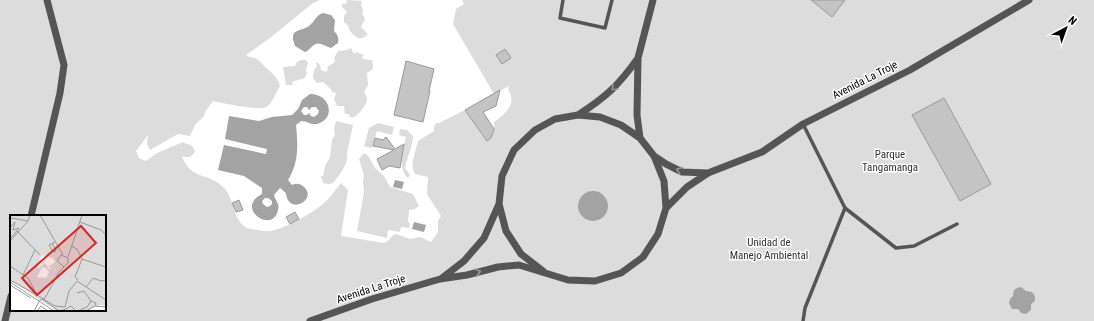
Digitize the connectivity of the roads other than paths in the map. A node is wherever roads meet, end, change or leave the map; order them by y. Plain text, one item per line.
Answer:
1 (47, 0) edge
2 (563, 0) edge
3 (612, 0) edge
4 (653, 0) edge
5 (1029, 0) edge
6 (638, 58) junction
7 (578, 115) junction
8 (804, 124) junction
9 (640, 138) junction
10 (654, 156) junction
11 (708, 173) junction
12 (499, 204) junction
13 (666, 208) junction
14 (845, 208) junction
15 (31, 215) edge
16 (957, 224) dead end
17 (543, 271) junction
18 (440, 279) junction
19 (10, 300) edge
20 (5, 321) edge
21 (310, 321) edge
22 (803, 321) edge

1 - 15 street
2 - 3 lane
4 - 6 street
5 - 8 street, Avenida La Troje
6 -> 7 street
6 - 9 street
7 - 9 street
7 - 12 street
8 - 11 street, Avenida La Troje
8 - 14 lane
9 - 10 street
11 -> 10 street, Avenida La Troje
10 - 13 street
11 - 13 street, Avenida La Troje
12 - 17 street
12 - 18 street, Avenida La Troje
13 - 17 street
14 - 16 lane
14 - 22 lane
18 -> 17 street, Avenida La Troje
18 - 21 street, Avenida La Troje
19 - 20 street

